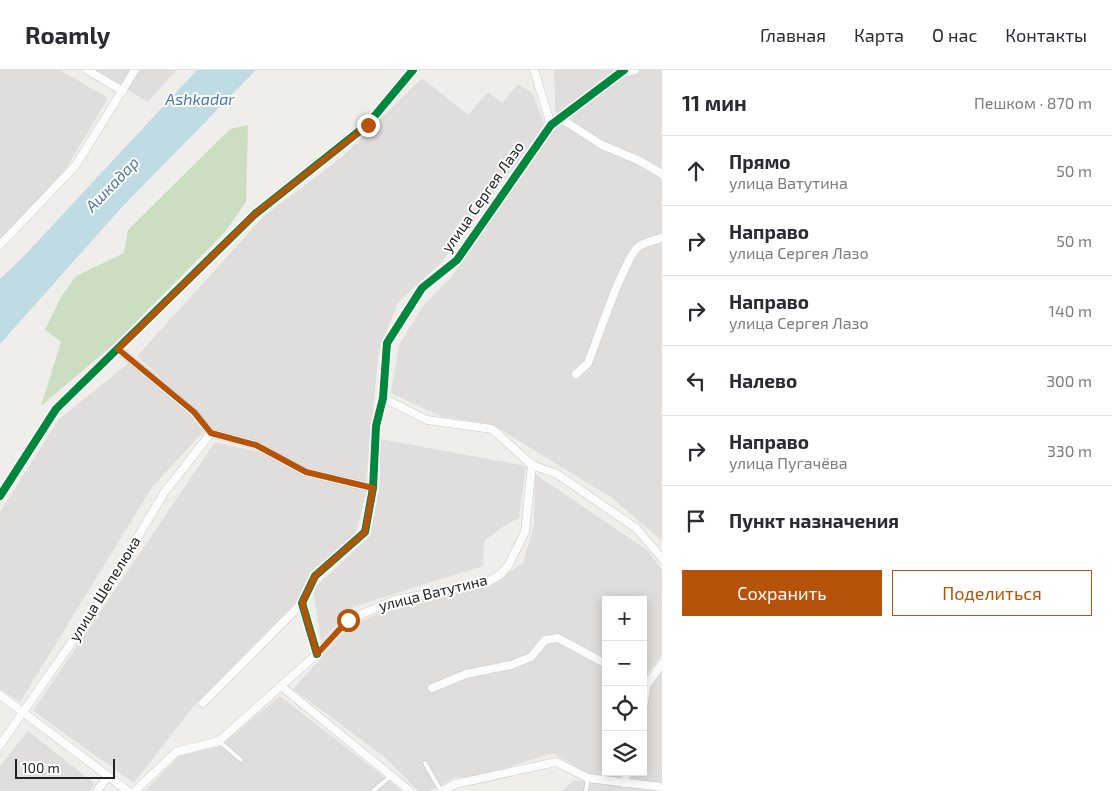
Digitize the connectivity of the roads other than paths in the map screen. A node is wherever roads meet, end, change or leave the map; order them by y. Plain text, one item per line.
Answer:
1 (87, 70) edge
2 (136, 70) edge
3 (413, 70) edge
4 (534, 70) edge
5 (635, 70) edge
6 (623, 71) edge
7 (123, 91) junction
8 (560, 118) junction
9 (551, 125) junction
10 (662, 174) edge
11 (662, 238) edge
12 (0, 245) edge
13 (118, 349) junction
14 (576, 374) dead end
15 (383, 398) junction
16 (211, 433) junction
17 (532, 465) junction
18 (373, 488) junction
19 (0, 496) edge
20 (662, 558) edge
21 (302, 603) junction
22 (317, 654) junction
23 (602, 662) edge
24 (662, 664) edge
25 (647, 681) edge
26 (281, 686) junction
27 (432, 688) dead end
28 (0, 695) edge
29 (203, 703) dead end
30 (24, 711) junction
31 (219, 741) junction
32 (0, 746) edge
33 (241, 760) dead end
34 (425, 763) dead end
35 (108, 776) junction
36 (391, 776) junction
37 (626, 776) edge
38 (588, 778) junction
39 (624, 782) junction
40 (662, 787) edge
41 (96, 791) edge
42 (128, 791) edge
43 (135, 791) edge
44 (373, 791) edge
45 (410, 791) edge
46 (441, 791) edge
47 (586, 791) edge

1 - 7 street
2 - 7 street
3 - 13 street
4 - 9 street
5 - 6 street, улица Сергея Лазо
6 - 8 street, улица Сергея Лазо
7 - 12 street
8 - 9 street, улица Сергея Лазо
8 - 10 street
9 - 15 street, улица Сергея Лазо
11 - 14 street
13 - 16 street
13 - 19 street
15 - 17 street
15 - 18 street, улица Сергея Лазо
16 - 18 street
16 - 30 street, улица Шепелюка
17 - 20 street
17 - 22 street, улица Ватутина
18 - 21 street, улица Сергея Лазо
21 - 22 street
21 - 29 street, улица Сергея Лазо
22 - 26 street, улица Ватутина
23 - 27 street
24 - 25 street
26 - 31 street, улица Ватутина
26 - 36 street
28 - 30 street
30 - 32 street, улица Шепелюка
30 - 35 street
31 - 33 lane
31 - 43 street, улица Ватутина
34 - 46 lane
35 - 41 street
35 - 42 street
36 - 44 lane
36 - 45 street
37 - 39 street
38 - 39 street
38 - 46 street
38 - 47 lane
39 - 40 street

